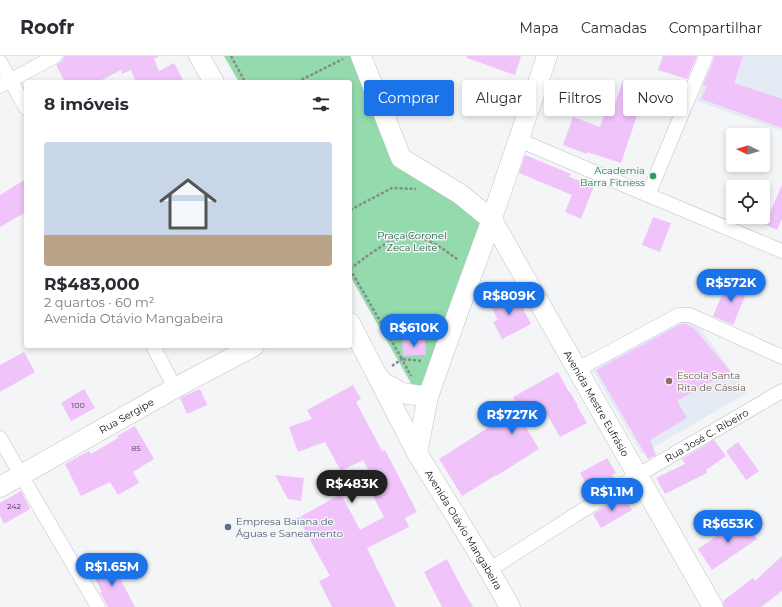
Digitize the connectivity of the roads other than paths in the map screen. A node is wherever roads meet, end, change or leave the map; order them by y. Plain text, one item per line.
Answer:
1 (55, 56) edge
2 (199, 56) edge
3 (361, 56) edge
4 (547, 56) edge
5 (706, 56) edge
6 (0, 62) edge
7 (213, 80) edge
8 (6, 83) edge
9 (24, 106) edge
10 (519, 140) junction
11 (648, 195) junction
12 (492, 220) junction
13 (782, 251) edge
14 (352, 327) edge
15 (154, 348) edge
16 (250, 348) edge
17 (782, 357) edge
18 (578, 369) junction
19 (377, 376) junction
20 (175, 388) junction
21 (782, 391) edge
22 (428, 397) junction
23 (0, 438) edge
24 (417, 453) junction
25 (638, 475) junction
26 (21, 476) junction
27 (0, 487) edge
28 (488, 570) junction
29 (98, 607) edge
30 (510, 607) edge
31 (713, 607) edge

1 - 8 street
2 - 7 street
3 - 12 street
4 - 10 street
5 - 11 street
6 - 8 street
8 - 9 street
10 - 11 street
10 - 12 street
11 - 13 street
12 - 18 street, Avenida Mestre Eufrásio
12 - 22 street
14 - 19 street
15 - 20 street
16 - 20 street, Rua Sergipe
17 - 18 street
18 - 25 street, Avenida Mestre Eufrásio
19 - 22 street
19 - 24 street
20 - 26 street, Rua Sergipe
21 - 25 street, Rua José C. Ribeiro
22 - 24 street
23 - 26 street
24 - 28 street, Avenida Otávio Mangabeira
25 - 28 street, Rua José C. Ribeiro
25 - 31 street, Avenida Mestre Eufrásio
26 - 27 street, Rua Sergipe
26 - 29 street
28 - 30 street, Avenida Otávio Mangabeira

